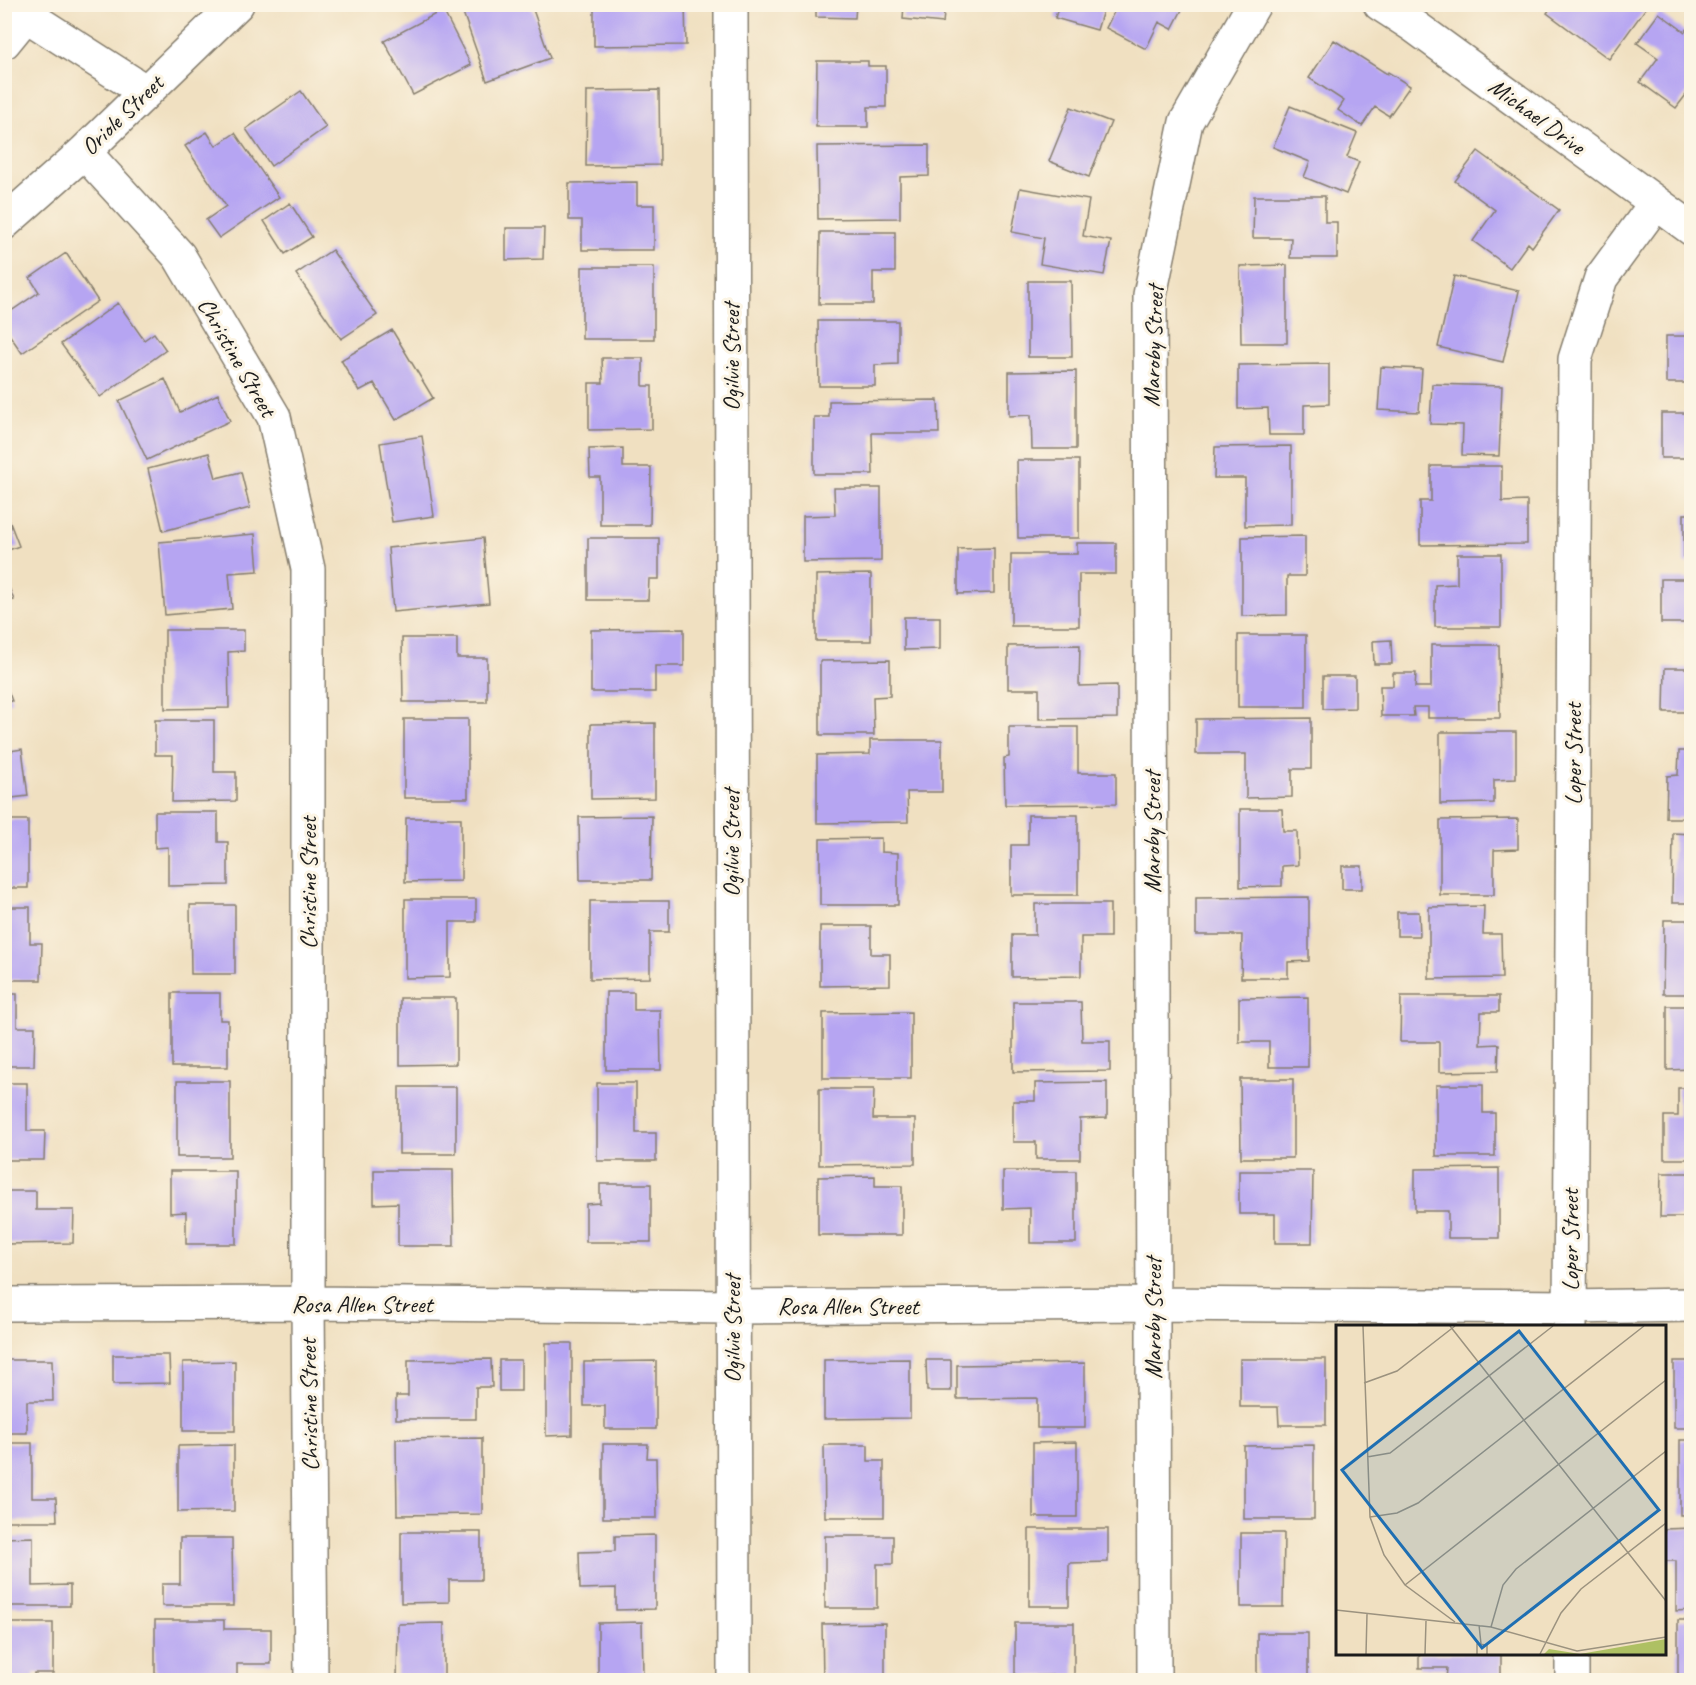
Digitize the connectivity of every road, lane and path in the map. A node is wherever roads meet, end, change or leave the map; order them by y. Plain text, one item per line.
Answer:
1 (237, 4) edge
2 (731, 4) edge
3 (1254, 4) edge
4 (1380, 4) edge
5 (31, 10) edge
6 (4, 42) edge
7 (146, 92) junction
8 (84, 152) junction
9 (1656, 202) junction
10 (4, 223) edge
11 (1692, 229) edge
12 (308, 1303) junction
13 (4, 1304) edge
14 (1153, 1304) junction
15 (1692, 1305) edge
16 (732, 1307) junction
17 (1570, 1317) edge
18 (1572, 1655) edge
19 (311, 1680) edge
20 (734, 1680) edge
21 (1154, 1680) edge
22 (1572, 1680) edge

1 - 7 street, Oriole Street
2 - 16 street, Ogilvie Street
3 - 14 street, Maroby Street
4 - 9 street, Michael Drive
5 - 6 street
5 - 7 street
7 - 8 street, Oriole Street
8 - 10 street, Oriole Street
8 - 12 street, Christine Street
9 - 11 street, Michael Drive
9 - 17 street, Loper Street
12 - 13 street, Rosa Allen Street
12 - 16 street, Rosa Allen Street
12 - 19 street, Christine Street
14 - 16 street, Rosa Allen Street
14 - 17 street, Rosa Allen Street
14 - 21 street, Maroby Street
15 - 17 street, Rosa Allen Street
16 - 20 street, Ogilvie Street
18 - 22 street

